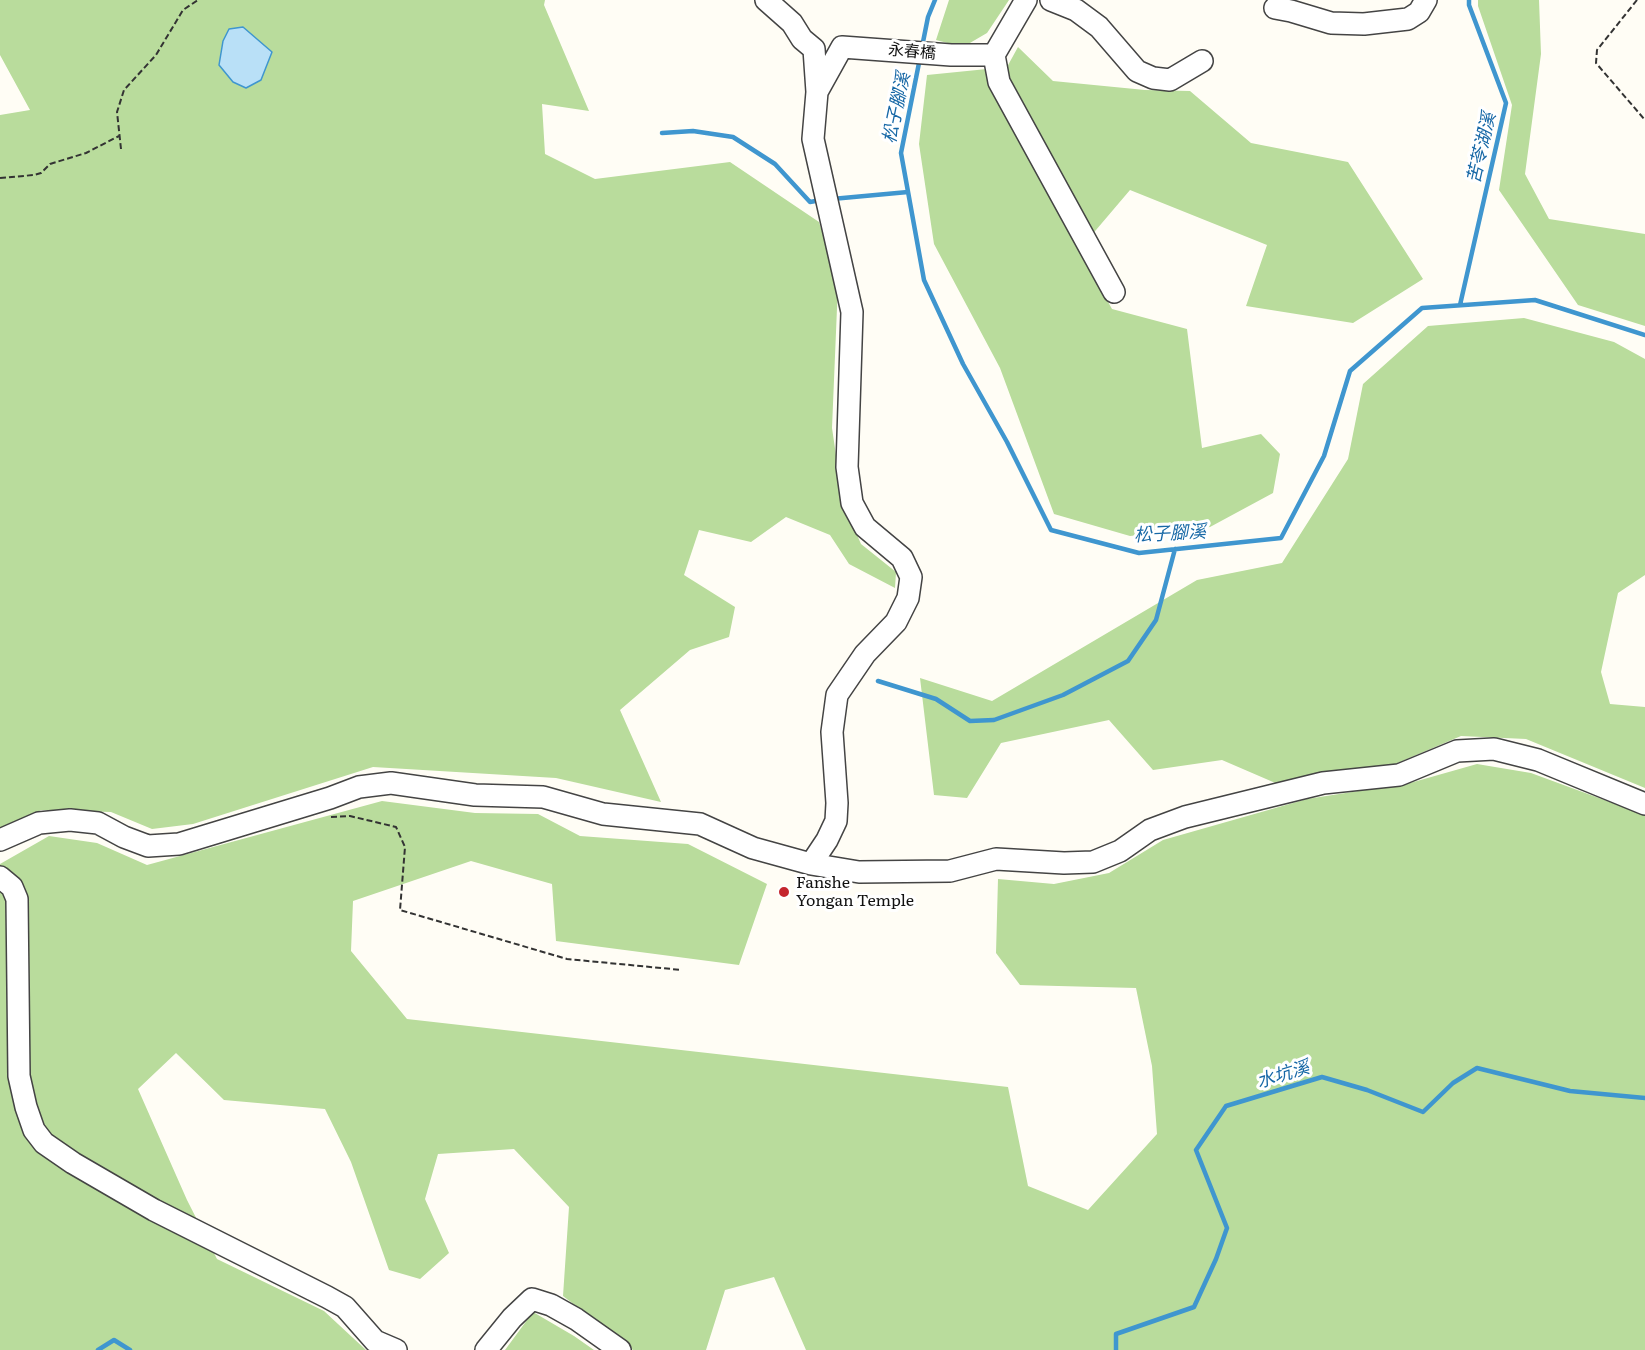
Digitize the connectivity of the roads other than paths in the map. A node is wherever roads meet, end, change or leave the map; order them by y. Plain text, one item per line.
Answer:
1 (766, 0) edge
2 (1026, 0) edge
3 (1051, 0) edge
4 (1426, 0) edge
5 (1275, 8) dead end
6 (994, 55) junction
7 (1202, 61) dead end
8 (817, 92) junction
9 (1114, 292) dead end
10 (1645, 804) edge
11 (0, 840) edge
12 (811, 864) junction
13 (0, 877) edge
14 (396, 1350) edge
15 (486, 1350) edge
16 (620, 1350) edge

1 - 8 street
2 - 6 street
3 - 7 street
4 - 5 street
6 - 8 street, 永春橋
6 - 9 street
8 - 12 street
10 - 12 street
11 - 12 street
13 - 14 street
15 - 16 street

